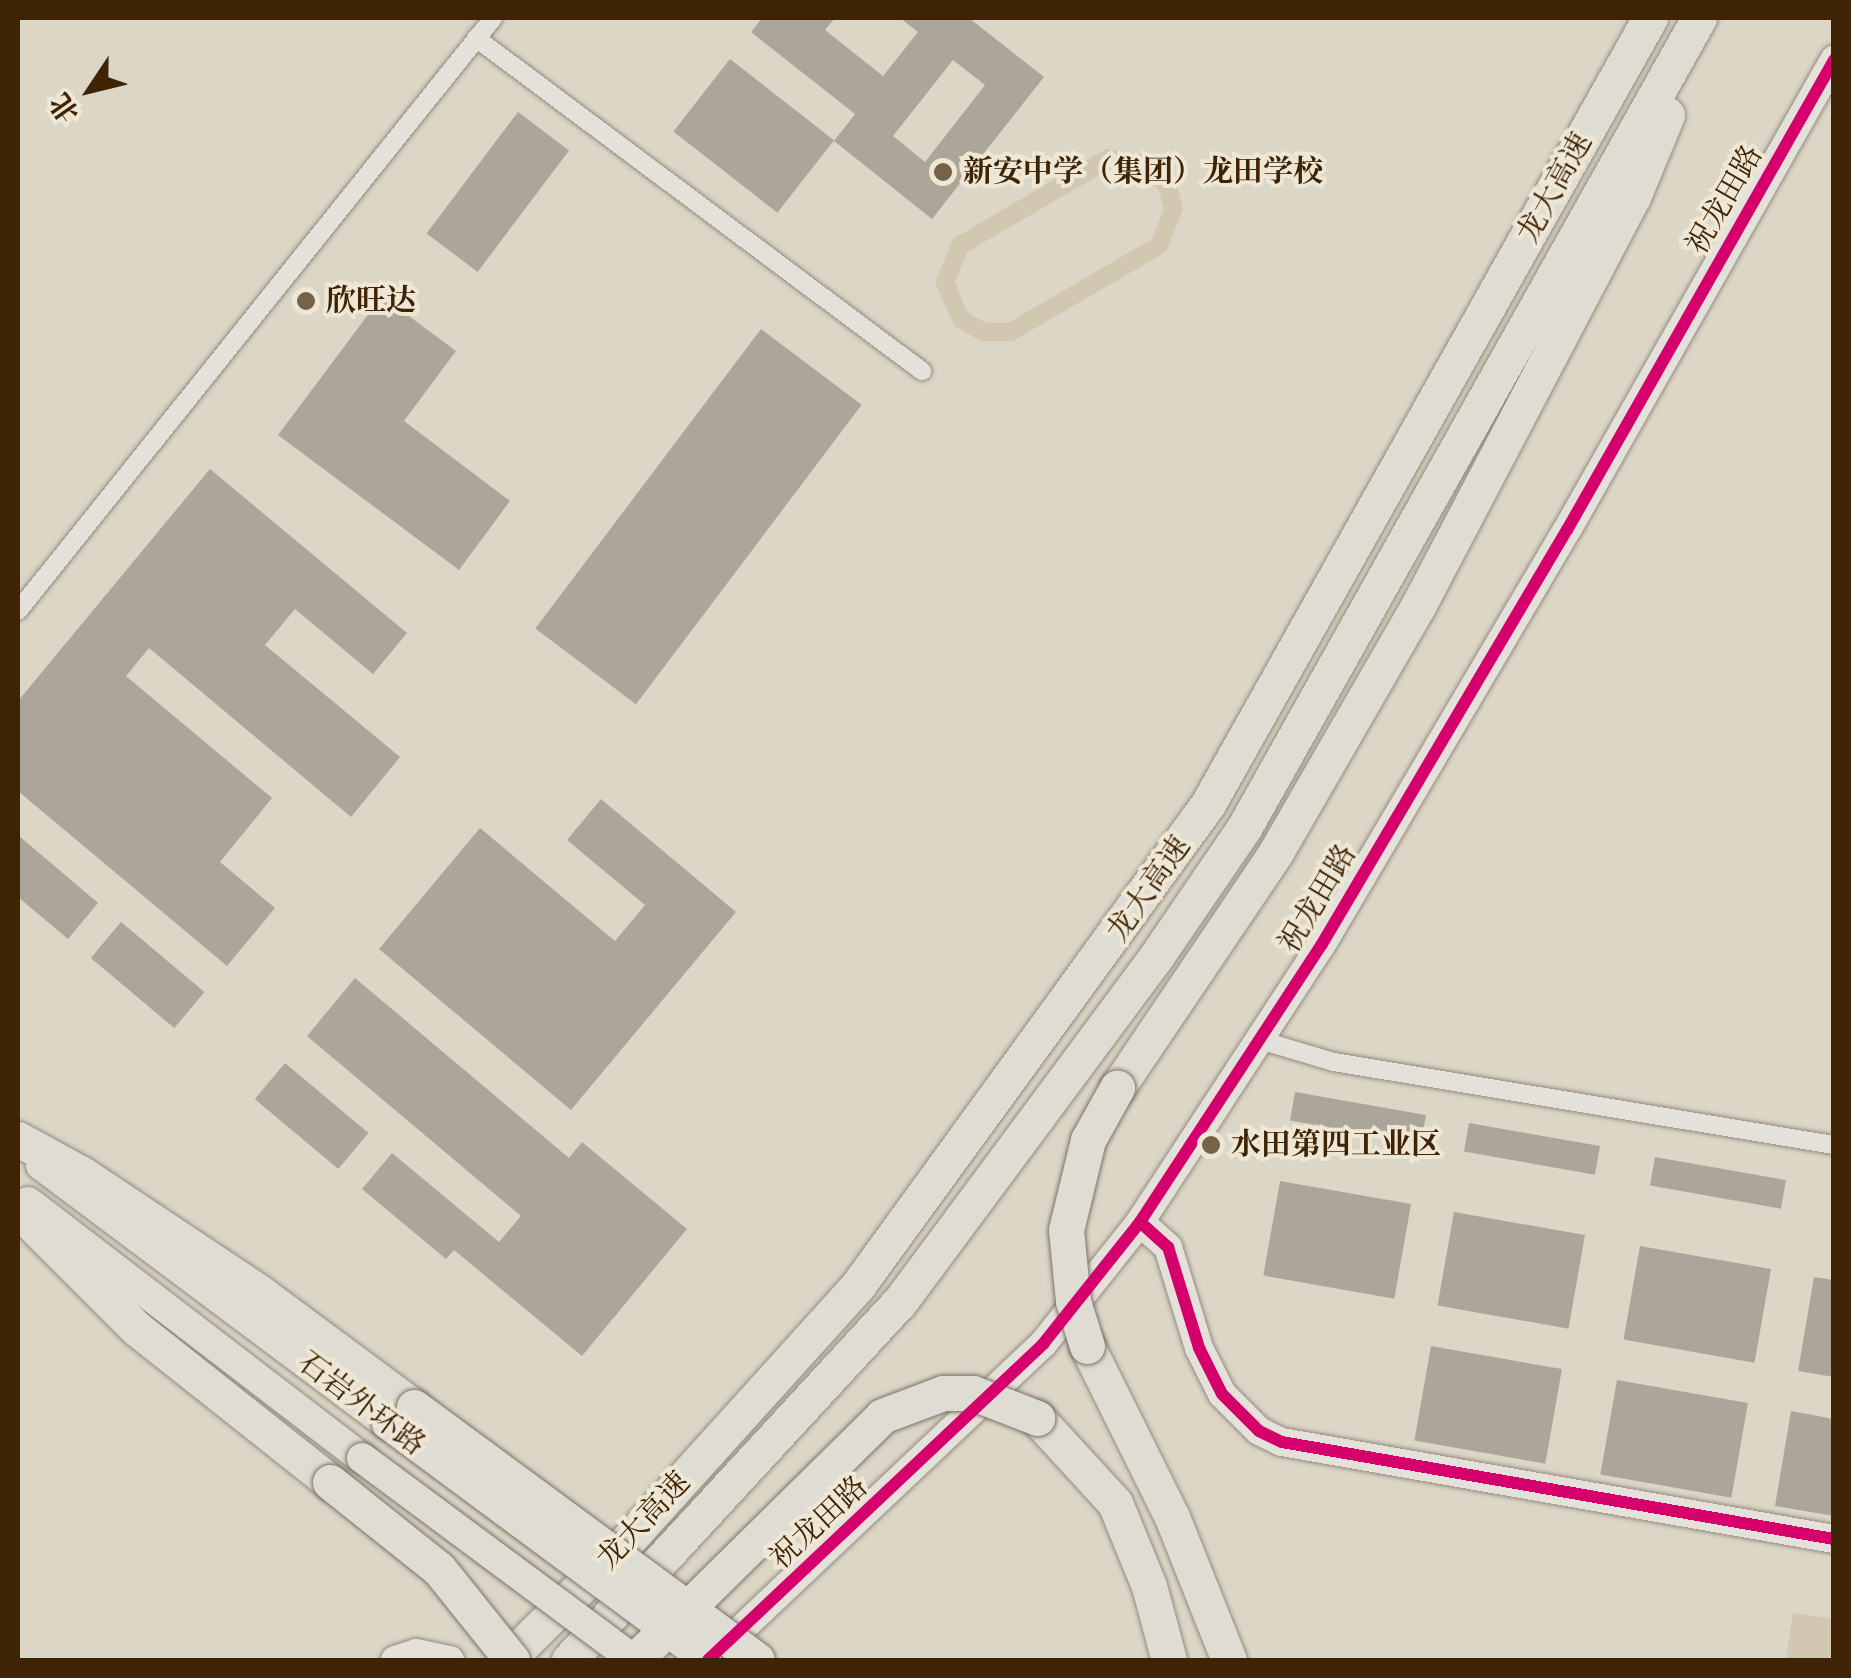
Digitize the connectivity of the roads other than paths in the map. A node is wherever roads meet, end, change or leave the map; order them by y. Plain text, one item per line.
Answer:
1 (493, 18) edge
2 (1650, 18) edge
3 (1703, 18) edge
4 (476, 38) junction
5 (1834, 60) edge
6 (1588, 251) junction
7 (922, 371) dead end
8 (18, 612) edge
9 (1260, 1040) junction
10 (18, 1140) edge
11 (1834, 1145) edge
12 (18, 1148) edge
13 (18, 1194) edge
14 (18, 1210) edge
15 (1140, 1222) junction
16 (400, 1415) junction
17 (1130, 1430) junction
18 (1834, 1539) edge
19 (1149, 1586) junction
20 (515, 1655) edge
21 (395, 1660) edge
22 (450, 1660) edge
23 (569, 1660) edge
24 (635, 1660) edge
25 (707, 1660) edge
26 (756, 1660) edge
27 (1151, 1660) edge
28 (1169, 1660) edge
29 (1193, 1660) edge
30 (1229, 1660) edge

1 - 4 street
2 - 20 highway, 龙大高速
3 - 6 highway, 龙大高速
4 - 7 street
4 - 8 street
5 - 9 street, 祝龙田路
6 - 17 highway, bridge
6 - 23 highway, 龙大高速
9 - 11 street
9 - 15 street, 祝龙田路
10 - 16 highway
12 - 16 main road, 石岩外环路
13 - 24 main road, 石岩外环路, bridge
14 - 20 highway, bridge
15 - 18 street
15 - 25 street, 祝龙田路
16 - 25 main road, 石岩外环路, bridge
16 - 26 highway, bridge
17 - 29 highway
17 - 30 highway
19 - 24 highway, bridge
19 - 27 highway
19 - 28 highway
21 - 22 street

